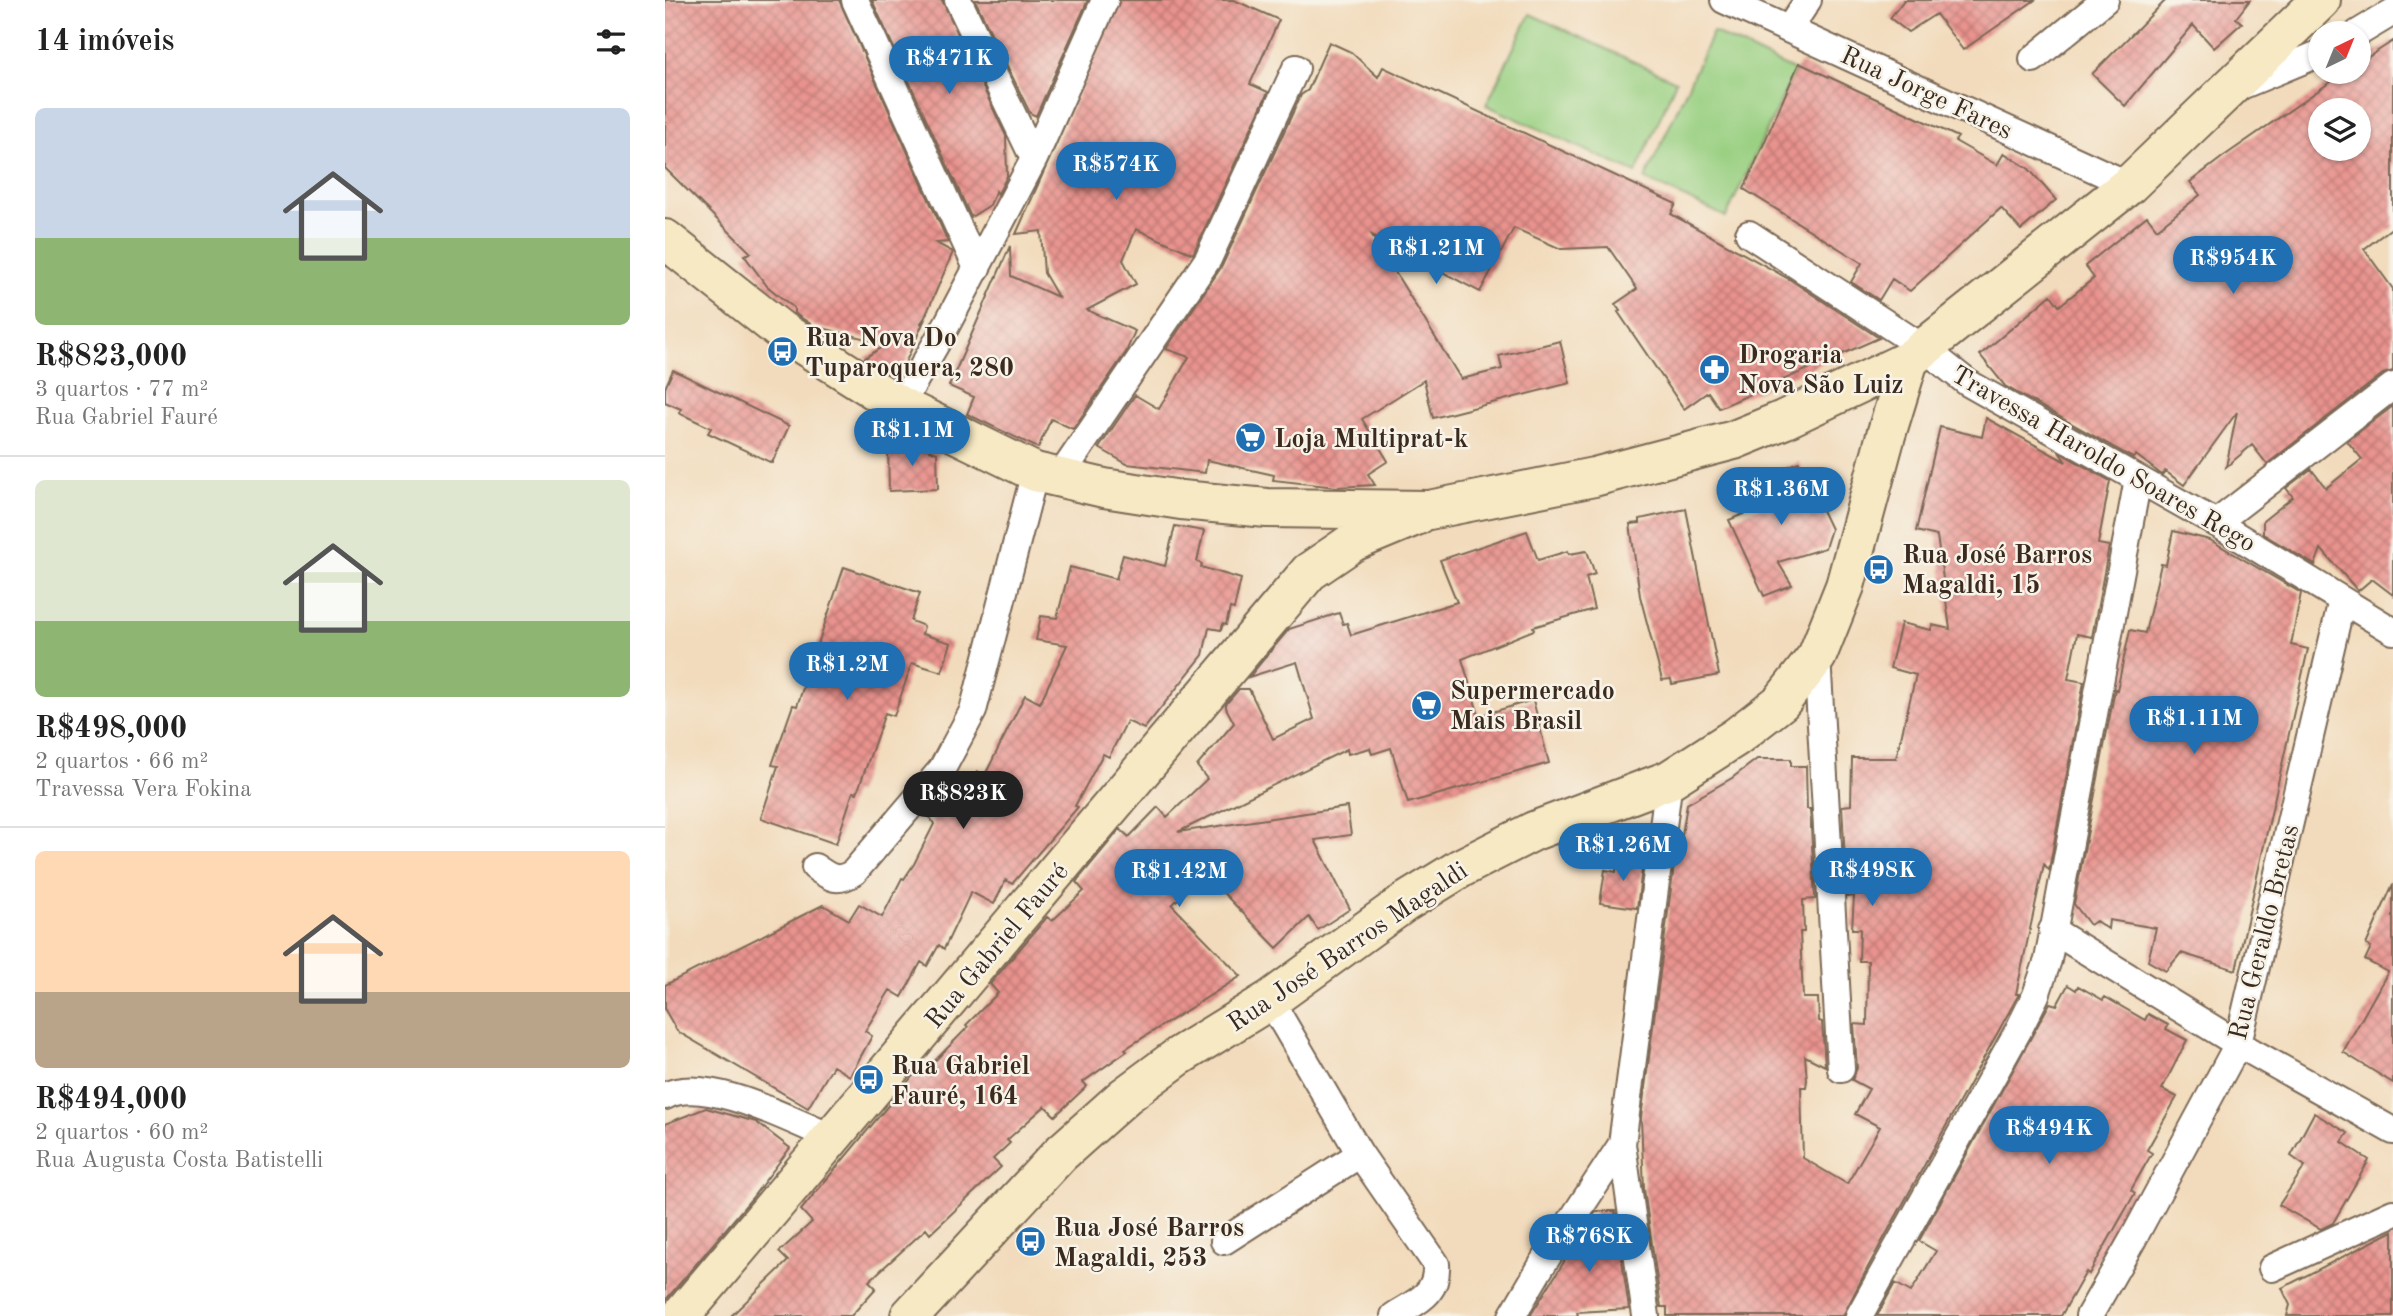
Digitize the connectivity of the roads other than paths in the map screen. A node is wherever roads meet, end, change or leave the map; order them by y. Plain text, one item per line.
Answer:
1 (855, 0) edge
2 (958, 0) edge
3 (1105, 0) edge
4 (1724, 0) edge
5 (1808, 0) edge
6 (2105, 0) edge
7 (2321, 0) edge
8 (2393, 12) edge
9 (2371, 25) edge
10 (1789, 29) junction
11 (2308, 58) edge
12 (2033, 59) dead end
13 (1296, 68) dead end
14 (2224, 93) junction
15 (1034, 159) junction
16 (2129, 185) junction
17 (1749, 234) dead end
18 (665, 239) edge
19 (977, 268) junction
20 (1917, 355) junction
21 (2393, 386) edge
22 (1835, 394) junction
23 (900, 406) junction
24 (1886, 435) junction
25 (1047, 475) junction
26 (2138, 479) junction
27 (1267, 508) junction
28 (1429, 510) junction
29 (2216, 523) junction
30 (1309, 572) junction
31 (2342, 600) junction
32 (2393, 631) edge
33 (1817, 656) junction
34 (1669, 780) junction
35 (815, 867) dead end
36 (2052, 930) junction
37 (1270, 1000) junction
38 (2238, 1044) junction
39 (1842, 1069) dead end
40 (665, 1096) edge
41 (2393, 1131) edge
42 (833, 1138) junction
43 (1622, 1144) junction
44 (1360, 1154) junction
45 (2393, 1213) edge
46 (1224, 1241) dead end
47 (2272, 1268) dead end
48 (681, 1316) edge
49 (909, 1316) edge
50 (1394, 1316) edge
51 (1512, 1316) edge
52 (1646, 1316) edge
53 (1859, 1316) edge
54 (2089, 1316) edge

1 - 19 street
2 - 15 street
3 - 15 street
4 - 10 street, Rua Jorge Fares
5 - 10 street
6 - 12 street
7 - 14 main road
8 - 9 street
10 - 16 street, Rua Jorge Fares
11 - 14 street
13 - 25 street
14 - 16 main road
15 - 19 street
16 - 20 main road
17 - 20 street, Travessa Haroldo Soares Rego
18 - 23 main road
19 - 23 street
20 - 22 main road
20 - 24 main road, Rua José Barros Magaldi
20 - 26 street, Travessa Haroldo Soares Rego
21 - 29 street
22 - 24 main road
22 - 28 main road
23 - 25 main road
24 - 33 main road, Rua José Barros Magaldi
25 - 27 main road
25 - 35 street
26 - 29 street, Travessa Haroldo Soares Rego
26 - 36 street
27 - 28 main road
27 - 30 main road
28 - 30 main road, Rua Gabriel Fauré
29 - 31 street, Travessa Haroldo Soares Rego
30 - 42 main road, Rua Gabriel Fauré
31 - 32 street, Travessa Haroldo Soares Rego
31 - 38 street, Rua Geraldo Bretas
33 - 34 main road, Rua José Barros Magaldi
33 - 39 street
34 - 37 main road, Rua José Barros Magaldi
34 - 43 street
36 - 38 street
36 - 53 street
37 - 44 street
37 - 49 main road, Rua José Barros Magaldi
38 - 41 street
38 - 54 street, Rua Geraldo Bretas
40 - 42 street
42 - 48 main road, Rua Gabriel Fauré
43 - 51 street
43 - 52 street
44 - 46 street
44 - 50 street
45 - 47 street

